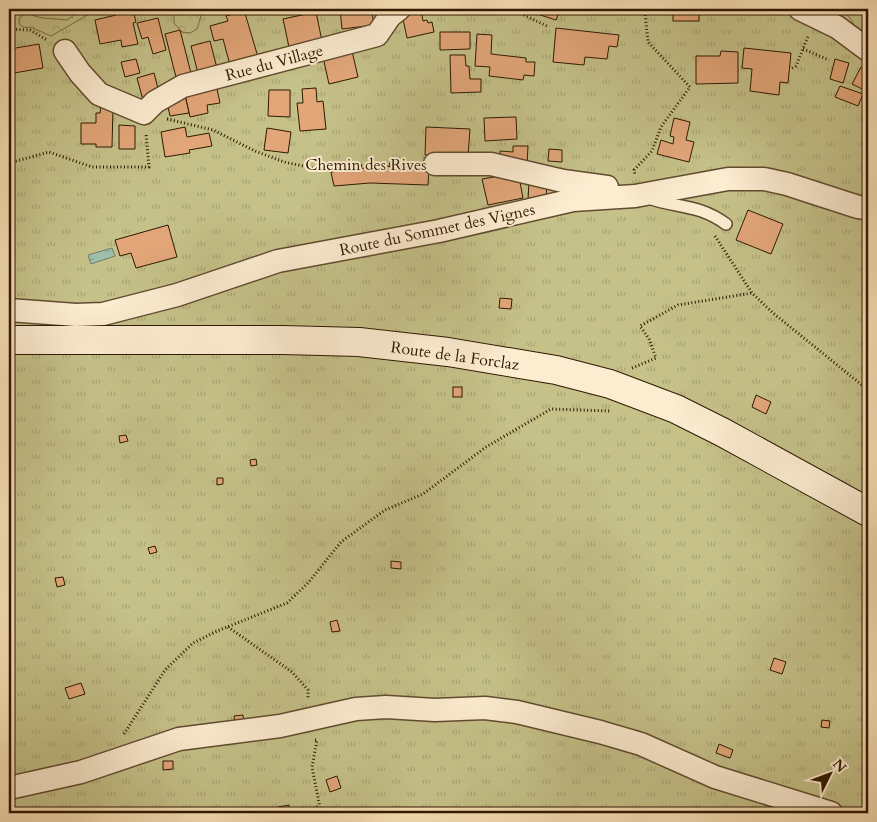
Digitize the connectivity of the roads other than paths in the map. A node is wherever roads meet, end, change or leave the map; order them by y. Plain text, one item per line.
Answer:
1 (400, 9) edge
2 (800, 9) edge
3 (868, 50) edge
4 (65, 51) road end
5 (435, 164) road end
6 (639, 195) junction
7 (868, 208) edge
8 (726, 224) dead end
9 (9, 310) edge
10 (9, 340) edge
11 (868, 512) edge
12 (9, 788) edge
13 (831, 813) edge

1 - 4 street, Rue du Village
2 - 3 street
5 - 6 street, Chemin des Rives
6 - 7 street, Route du Sommet des Vignes
6 - 8 lane
6 - 9 street, Route du Sommet des Vignes
10 - 11 main road, Route de la Forclaz
12 - 13 street

